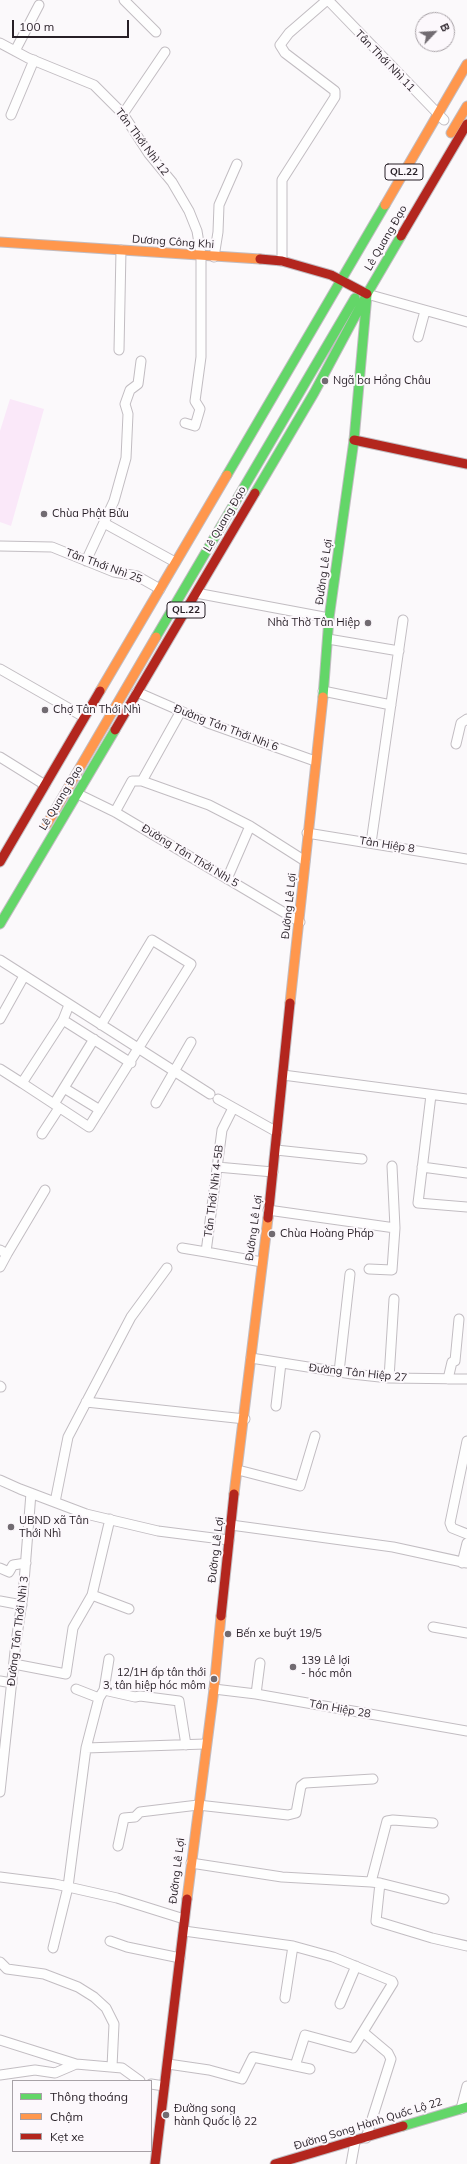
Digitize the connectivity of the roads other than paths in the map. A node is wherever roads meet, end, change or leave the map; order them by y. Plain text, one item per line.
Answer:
1 (124, 0) edge
2 (327, 0) edge
3 (39, 5) dead end
4 (156, 32) dead end
5 (0, 43) edge
6 (15, 51) junction
7 (165, 52) dead end
8 (34, 60) junction
9 (467, 64) edge
10 (467, 80) edge
11 (467, 106) edge
12 (123, 114) junction
13 (11, 115) dead end
14 (441, 118) junction
15 (467, 124) edge
16 (237, 164) dead end
17 (0, 242) edge
18 (122, 250) junction
19 (201, 255) junction
20 (214, 257) junction
21 (282, 261) junction
22 (345, 282) junction
23 (363, 293) junction
24 (425, 311) junction
25 (467, 322) edge
26 (418, 337) dead end
27 (119, 350) dead end
28 (141, 361) dead end
29 (185, 423) dead end
30 (354, 440) junction
31 (467, 464) edge
32 (104, 523) junction
33 (0, 546) edge
34 (86, 561) junction
35 (176, 562) junction
36 (160, 589) junction
37 (196, 593) junction
38 (329, 618) junction
39 (403, 620) dead end
40 (328, 639) junction
41 (399, 651) junction
42 (0, 669) edge
43 (323, 691) junction
44 (137, 692) junction
45 (391, 705) junction
46 (181, 711) junction
47 (84, 717) junction
48 (467, 719) edge
49 (456, 744) dead end
50 (0, 757) edge
51 (315, 761) junction
52 (142, 781) junction
53 (45, 785) junction
54 (78, 794) junction
55 (115, 812) junction
56 (250, 826) junction
57 (307, 833) junction
58 (40, 836) dead end
59 (371, 843) junction
60 (3, 849) edge
61 (467, 859) edge
62 (306, 861) junction
63 (2, 866) edge
64 (227, 879) junction
65 (300, 922) junction
66 (0, 924) edge
67 (0, 960) edge
68 (24, 976) junction
69 (69, 1005) junction
70 (0, 1019) edge
71 (63, 1020) junction
72 (101, 1026) junction
73 (94, 1039) junction
74 (191, 1042) dead end
75 (139, 1050) junction
76 (131, 1063) junction
77 (0, 1069) edge
78 (174, 1072) junction
79 (283, 1075) junction
80 (22, 1083) junction
81 (64, 1088) junction
82 (431, 1095) junction
83 (467, 1099) edge
84 (156, 1103) dead end
85 (57, 1106) junction
86 (233, 1108) junction
87 (100, 1110) junction
88 (277, 1132) junction
89 (42, 1134) dead end
90 (276, 1150) junction
91 (362, 1159) dead end
92 (392, 1166) dead end
93 (217, 1167) junction
94 (422, 1167) junction
95 (273, 1172) junction
96 (467, 1173) edge
97 (45, 1190) dead end
98 (467, 1207) edge
99 (268, 1210) junction
100 (395, 1228) junction
101 (182, 1248) dead end
102 (4, 1252) edge
103 (206, 1252) junction
104 (262, 1262) junction
105 (0, 1267) edge
106 (166, 1268) dead end
107 (369, 1269) dead end
108 (350, 1274) dead end
109 (394, 1299) dead end
110 (459, 1319) dead end
111 (251, 1358) junction
112 (281, 1363) junction
113 (339, 1372) junction
114 (389, 1378) junction
115 (448, 1379) junction
116 (467, 1379) edge
117 (86, 1402) junction
118 (276, 1406) dead end
119 (245, 1418) junction
120 (315, 1436) dead end
121 (467, 1441) edge
122 (238, 1470) junction
123 (0, 1480) edge
124 (31, 1493) junction
125 (55, 1502) junction
126 (110, 1520) junction
127 (231, 1525) junction
128 (467, 1534) edge
129 (229, 1540) junction
130 (467, 1543) edge
131 (26, 1563) junction
132 (465, 1563) edge
133 (0, 1568) edge
134 (92, 1595) junction
135 (0, 1601) edge
136 (22, 1605) junction
137 (129, 1608) dead end
138 (433, 1627) dead end
139 (467, 1633) edge
140 (109, 1660) dead end
141 (260, 1663) dead end
142 (14, 1664) junction
143 (0, 1681) edge
144 (12, 1683) junction
145 (76, 1689) dead end
146 (214, 1689) junction
147 (101, 1694) junction
148 (256, 1694) junction
149 (467, 1731) edge
150 (3, 1732) edge
151 (205, 1744) junction
152 (186, 1745) junction
153 (86, 1748) junction
154 (373, 1779) dead end
155 (0, 1792) edge
156 (198, 1806) junction
157 (433, 1823) dead end
158 (118, 1846) dead end
159 (191, 1863) junction
160 (0, 1877) edge
161 (376, 1883) junction
162 (68, 1887) junction
163 (444, 1899) dead end
164 (184, 1919) junction
165 (184, 1931) junction
166 (110, 1941) dead end
167 (293, 1946) junction
168 (467, 1946) edge
169 (53, 1948) dead end
170 (180, 1958) junction
171 (0, 1962) edge
172 (356, 1966) junction
173 (285, 1998) dead end
174 (340, 2004) dead end
175 (362, 2032) junction
176 (0, 2040) edge
177 (76, 2064) junction
178 (168, 2064) junction
179 (295, 2066) junction
180 (112, 2067) junction
181 (310, 2069) dead end
182 (0, 2075) edge
183 (54, 2077) edge
184 (139, 2080) edge
185 (152, 2084) edge
186 (164, 2086) junction
187 (467, 2086) edge
188 (464, 2108) edge
189 (366, 2138) junction
190 (355, 2142) junction
191 (155, 2164) edge
192 (275, 2164) edge
193 (351, 2164) edge

1 - 4 street
2 - 14 street, Tân Thới Nhì 11
2 - 21 street
3 - 6 street
5 - 6 street, Tân Thới Nhì 12
6 - 8 street, Tân Thới Nhì 12
7 - 12 street
8 - 12 street, Tân Thới Nhì 12
8 - 13 street
9 - 14 main road, Lê Quang Đạo / QL.22
10 - 14 main road, Lê Quang Đạo / QL.22
11 - 23 main road, Lê Quang Đạo / QL.22
12 - 19 street, Tân Thới Nhì 12
14 - 22 main road, Lê Quang Đạo / QL.22
15 - 23 main road, Lê Quang Đạo / QL.22
16 - 20 street
17 - 18 main road, Dương Công Khi
18 - 19 main road, Dương Công Khi
18 - 27 street
19 - 20 main road, Dương Công Khi
19 - 29 street, Tân Thới Nhì 12
20 - 21 main road, Dương Công Khi
21 - 22 main road, Dương Công Khi
22 - 23 main road, Dương Công Khi
22 - 35 main road, Lê Quang Đạo / QL.22
22 - 63 main road, Lê Quang Đạo / QL.22
23 - 24 street
23 - 30 main road, Đường Lê Lợi
23 - 37 main road, Lê Quang Đạo / QL.22
23 - 58 main road, Lê Quang Đạo / QL.22
24 - 25 street
24 - 26 street
28 - 32 street
30 - 31 main road
30 - 38 main road, Đường Lê Lợi
32 - 34 street
32 - 35 street
33 - 34 street, Tân Thới Nhì 25
34 - 36 street, Tân Thới Nhì 25
35 - 36 main road, Lê Quang Đạo / QL.22
36 - 47 main road, Lê Quang Đạo / QL.22
37 - 38 street
37 - 44 main road, Lê Quang Đạo / QL.22
38 - 40 main road, Đường Lê Lợi
39 - 41 street
40 - 41 street
40 - 43 main road, Đường Lê Lợi
41 - 45 street
42 - 47 street
43 - 45 street
43 - 51 main road, Đường Lê Lợi
44 - 46 street, Đường Tản Thới Nhì 6
44 - 54 main road, Lê Quang Đạo / QL.22
45 - 59 street
46 - 51 street, Đường Tản Thới Nhì 6
46 - 52 street
47 - 53 main road, Lê Quang Đạo / QL.22
48 - 49 street
50 - 53 street
51 - 57 main road, Đường Lê Lợi
52 - 55 street
52 - 56 street
53 - 60 main road, Lê Quang Đạo / QL.22
54 - 55 street, Đường Tân Thới Nhì 5
54 - 66 main road, Lê Quang Đạo / QL.22
55 - 64 street, Đường Tân Thới Nhì 5
56 - 62 street
56 - 64 street
57 - 59 street, Tân Hiệp 8
57 - 62 main road, Đường Lê Lợi
59 - 61 street, Tân Hiệp 8
60 - 63 main road, Lê Quang Đạo / QL.22
62 - 65 main road, Đường Lê Lợi
64 - 65 street, Đường Tân Thới Nhì 5
65 - 79 main road, Đường Lê Lợi
67 - 68 street
68 - 69 street
68 - 70 street
69 - 71 street
69 - 72 street
71 - 73 street
71 - 80 street
72 - 75 street
72 - 75 street
73 - 76 street
73 - 81 street
74 - 78 street
75 - 76 street
75 - 78 street
76 - 87 street
77 - 80 street
78 - 84 street
78 - 86 street
79 - 82 street
79 - 88 main road, Đường Lê Lợi
80 - 85 street
81 - 85 street
81 - 87 street
82 - 83 street
82 - 94 street
85 - 87 street
85 - 89 street
86 - 88 street
86 - 93 street, Tân Thới Nhì 4-5B
88 - 90 main road, Đường Lê Lợi
90 - 91 street
90 - 95 main road, Đường Lê Lợi
92 - 100 street
93 - 95 street
93 - 103 street, Tân Thới Nhì 4-5B
94 - 96 street
94 - 98 street
95 - 99 main road, Đường Lê Lợi
97 - 102 street
99 - 100 street
99 - 104 main road, Đường Lê Lợi
100 - 107 street
101 - 103 street, Tân Thới Nhì 4-5B
102 - 105 street
103 - 104 street
104 - 111 main road, Đường Lê Lợi
106 - 117 street
108 - 113 street
109 - 114 street
110 - 115 street
111 - 112 street, Đường Tân Hiệp 27
111 - 119 main road, Đường Lê Lợi
112 - 113 street, Đường Tân Hiệp 27
112 - 118 street
113 - 114 street, Đường Tân Hiệp 27
114 - 115 street, Đường Tân Hiệp 27
115 - 116 street, Đường Tân Hiệp 27
117 - 119 street
117 - 125 street
119 - 122 main road, Đường Lê Lợi
120 - 122 street
121 - 128 street
122 - 127 main road, Đường Lê Lợi
123 - 124 street
124 - 125 street
124 - 131 street, Đường Tân Thới Nhì 3
125 - 126 street
126 - 129 street
126 - 134 street
127 - 129 main road, Đường Lê Lợi
127 - 132 street
129 - 146 main road, Đường Lê Lợi
130 - 132 street
131 - 133 street
131 - 136 street, Đường Tân Thới Nhì 3
134 - 137 street
134 - 142 street
135 - 136 street
136 - 142 street, Đường Tân Thới Nhì 3
138 - 139 street
140 - 147 street
141 - 148 street
142 - 144 street, Đường Tân Thới Nhì 3
143 - 144 street
144 - 150 street, Đường Tân Thới Nhì 3
145 - 147 street
146 - 148 street, Tân Hiệp 28
146 - 151 main road, Đường Lê Lợi
147 - 152 street
147 - 153 street
148 - 149 street, Tân Hiệp 28
150 - 155 street, Đường Tân Thới Nhì 3
151 - 152 street
151 - 156 main road, Đường Lê Lợi
152 - 153 street
153 - 162 street
154 - 156 street
156 - 158 street
156 - 159 main road, Đường Lê Lợi
157 - 161 street
159 - 161 street
159 - 164 main road, Đường Lê Lợi
160 - 162 street
161 - 163 street
161 - 168 street
162 - 164 street
162 - 169 street
164 - 165 main road, Đường Lê Lợi
165 - 167 street
165 - 170 main road, Đường Lê Lợi
166 - 170 street
167 - 172 street
167 - 173 street
170 - 178 main road, Đường Lê Lợi
171 - 180 street
172 - 174 street
172 - 175 street
175 - 179 street
175 - 189 street
176 - 177 street
177 - 180 street
177 - 183 street
178 - 179 street
178 - 186 main road, Đường Lê Lợi
179 - 181 street
180 - 184 street
182 - 183 street
185 - 186 street
186 - 191 main road, Đường Lê Lợi
187 - 188 street
188 - 189 main road, Đường Song Hành Quốc Lộ 22
189 - 190 main road, Đường Song Hành Quốc Lộ 22
190 - 192 main road, Đường Song Hành Quốc Lộ 22
190 - 193 street

